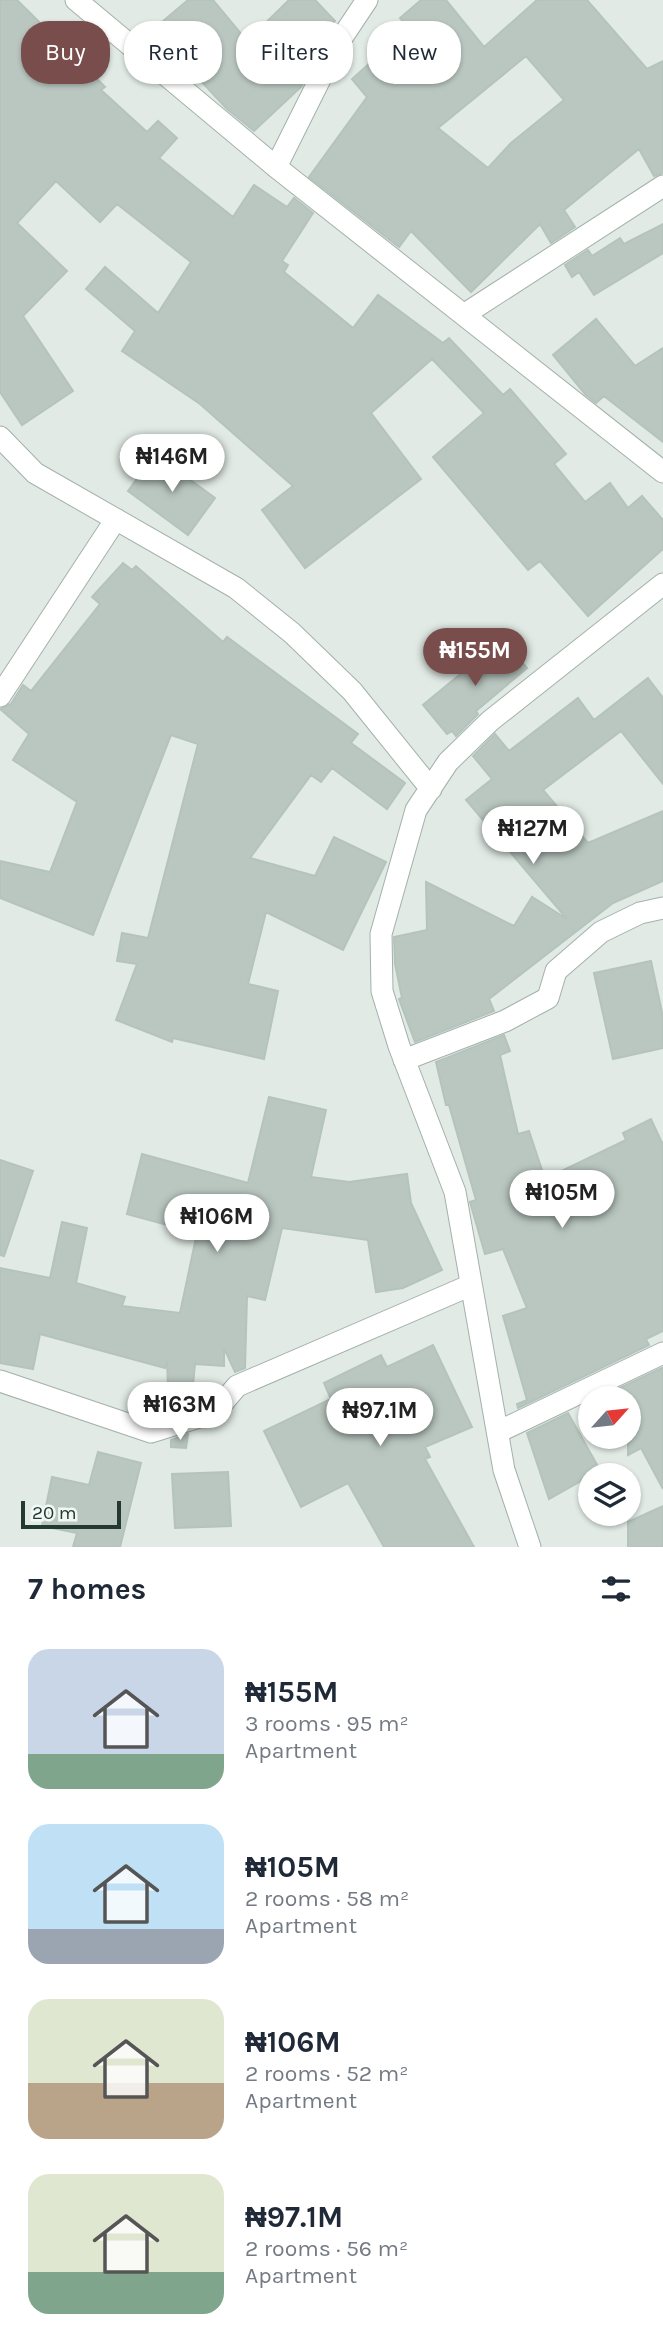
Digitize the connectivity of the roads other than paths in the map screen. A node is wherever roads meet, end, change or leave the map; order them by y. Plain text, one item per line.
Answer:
1 (76, 0) edge
2 (367, 0) edge
3 (276, 167) junction
4 (663, 186) edge
5 (465, 314) junction
6 (0, 437) edge
7 (663, 472) edge
8 (116, 519) junction
9 (663, 584) edge
10 (0, 696) edge
11 (430, 789) junction
12 (663, 908) edge
13 (404, 1060) junction
14 (471, 1285) junction
15 (663, 1353) edge
16 (0, 1381) edge
17 (498, 1432) junction
18 (530, 1547) edge

1 - 3 street
2 - 3 street
3 - 5 street
4 - 5 street
5 - 7 street
6 - 8 street
8 - 10 street
8 - 11 street
9 - 11 street
11 - 13 street
12 - 13 street
13 - 14 street
14 - 16 street
14 - 17 street
15 - 17 street
17 - 18 street

